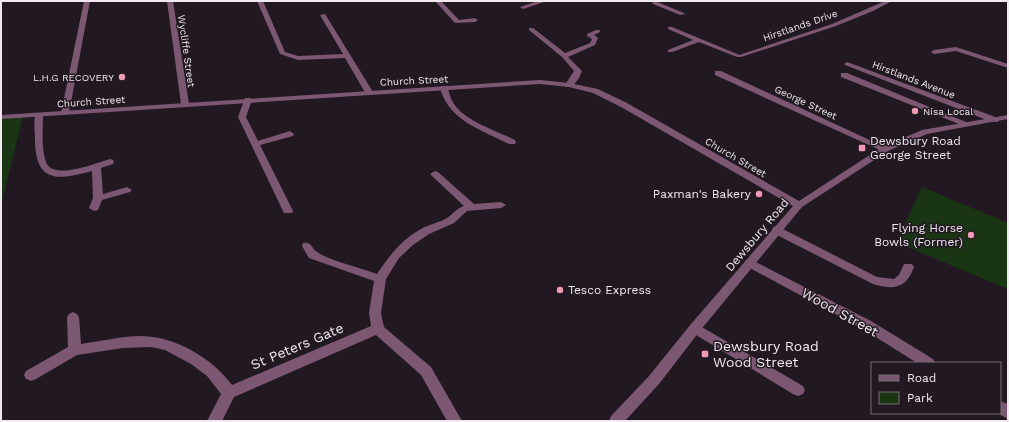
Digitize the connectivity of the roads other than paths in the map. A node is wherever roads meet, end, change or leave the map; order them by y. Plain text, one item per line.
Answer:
1 (87, 1) edge
2 (170, 1) edge
3 (260, 1) edge
4 (438, 1) edge
5 (544, 1) edge
6 (889, 1) edge
7 (655, 3) edge
8 (523, 7) dead end
9 (682, 14) dead end
10 (323, 15) dead end
11 (475, 20) dead end
12 (670, 28) dead end
13 (531, 29) dead end
14 (598, 31) dead end
15 (698, 40) junction
16 (670, 51) dead end
17 (934, 52) dead end
18 (346, 56) junction
19 (564, 56) junction
20 (847, 64) dead end
21 (1008, 66) edge
22 (718, 73) dead end
23 (844, 75) dead end
24 (569, 85) junction
25 (444, 88) junction
26 (369, 92) junction
27 (248, 100) junction
28 (185, 104) junction
29 (65, 113) junction
30 (39, 115) junction
31 (1, 117) edge
32 (1008, 117) edge
33 (995, 120) junction
34 (967, 124) junction
35 (290, 134) dead end
36 (512, 142) dead end
37 (255, 144) junction
38 (885, 149) junction
39 (110, 162) dead end
40 (96, 166) junction
41 (435, 174) dead end
42 (127, 190) dead end
43 (98, 198) junction
44 (501, 205) dead end
45 (799, 205) junction
46 (472, 206) junction
47 (94, 208) dead end
48 (288, 211) dead end
49 (777, 230) junction
50 (307, 246) dead end
51 (750, 263) junction
52 (908, 267) dead end
53 (380, 279) junction
54 (73, 317) dead end
55 (694, 328) junction
56 (378, 329) junction
57 (75, 350) junction
58 (926, 362) edge
59 (31, 375) dead end
60 (798, 390) dead end
61 (229, 393) junction
62 (214, 421) edge
63 (455, 421) edge
64 (616, 421) edge

1 - 29 street
2 - 28 street, Wycliffe Street
3 - 18 street
4 - 11 street
5 - 8 street
6 - 15 street, Hirstlands Drive
7 - 9 street
10 - 18 street
12 - 15 street
13 - 19 street
14 - 19 street
15 - 16 street
17 - 21 street
18 - 26 street
19 - 24 street
20 - 33 street, Hirstlands Avenue
22 - 38 street, George Street
23 - 34 street
24 - 25 street, Church Street
24 - 45 street, Church Street
25 - 26 street, Church Street
25 - 36 street
26 - 27 street, Church Street
27 - 28 street, Church Street
27 - 37 street
28 - 29 street, Church Street
29 - 30 street, Church Street
30 - 31 street, Church Street
30 - 40 street
32 - 33 street, Dewsbury Road
33 - 34 street, Dewsbury Road
34 - 38 street, Dewsbury Road
35 - 37 street
37 - 48 street
38 - 45 street, Dewsbury Road
39 - 40 street
40 - 43 street
41 - 46 street
42 - 43 street
43 - 47 street
44 - 46 street
45 - 49 street, Dewsbury Road
46 - 53 street
49 - 51 street, Dewsbury Road
49 - 52 street
50 - 53 street
51 - 55 street, Dewsbury Road
51 - 58 street, Wood Street
53 - 56 street
54 - 57 street
55 - 60 street
55 - 64 street, Dewsbury Road
56 - 61 street, St Peters Gate
56 - 63 street
57 - 59 street
57 - 61 street
61 - 62 street

